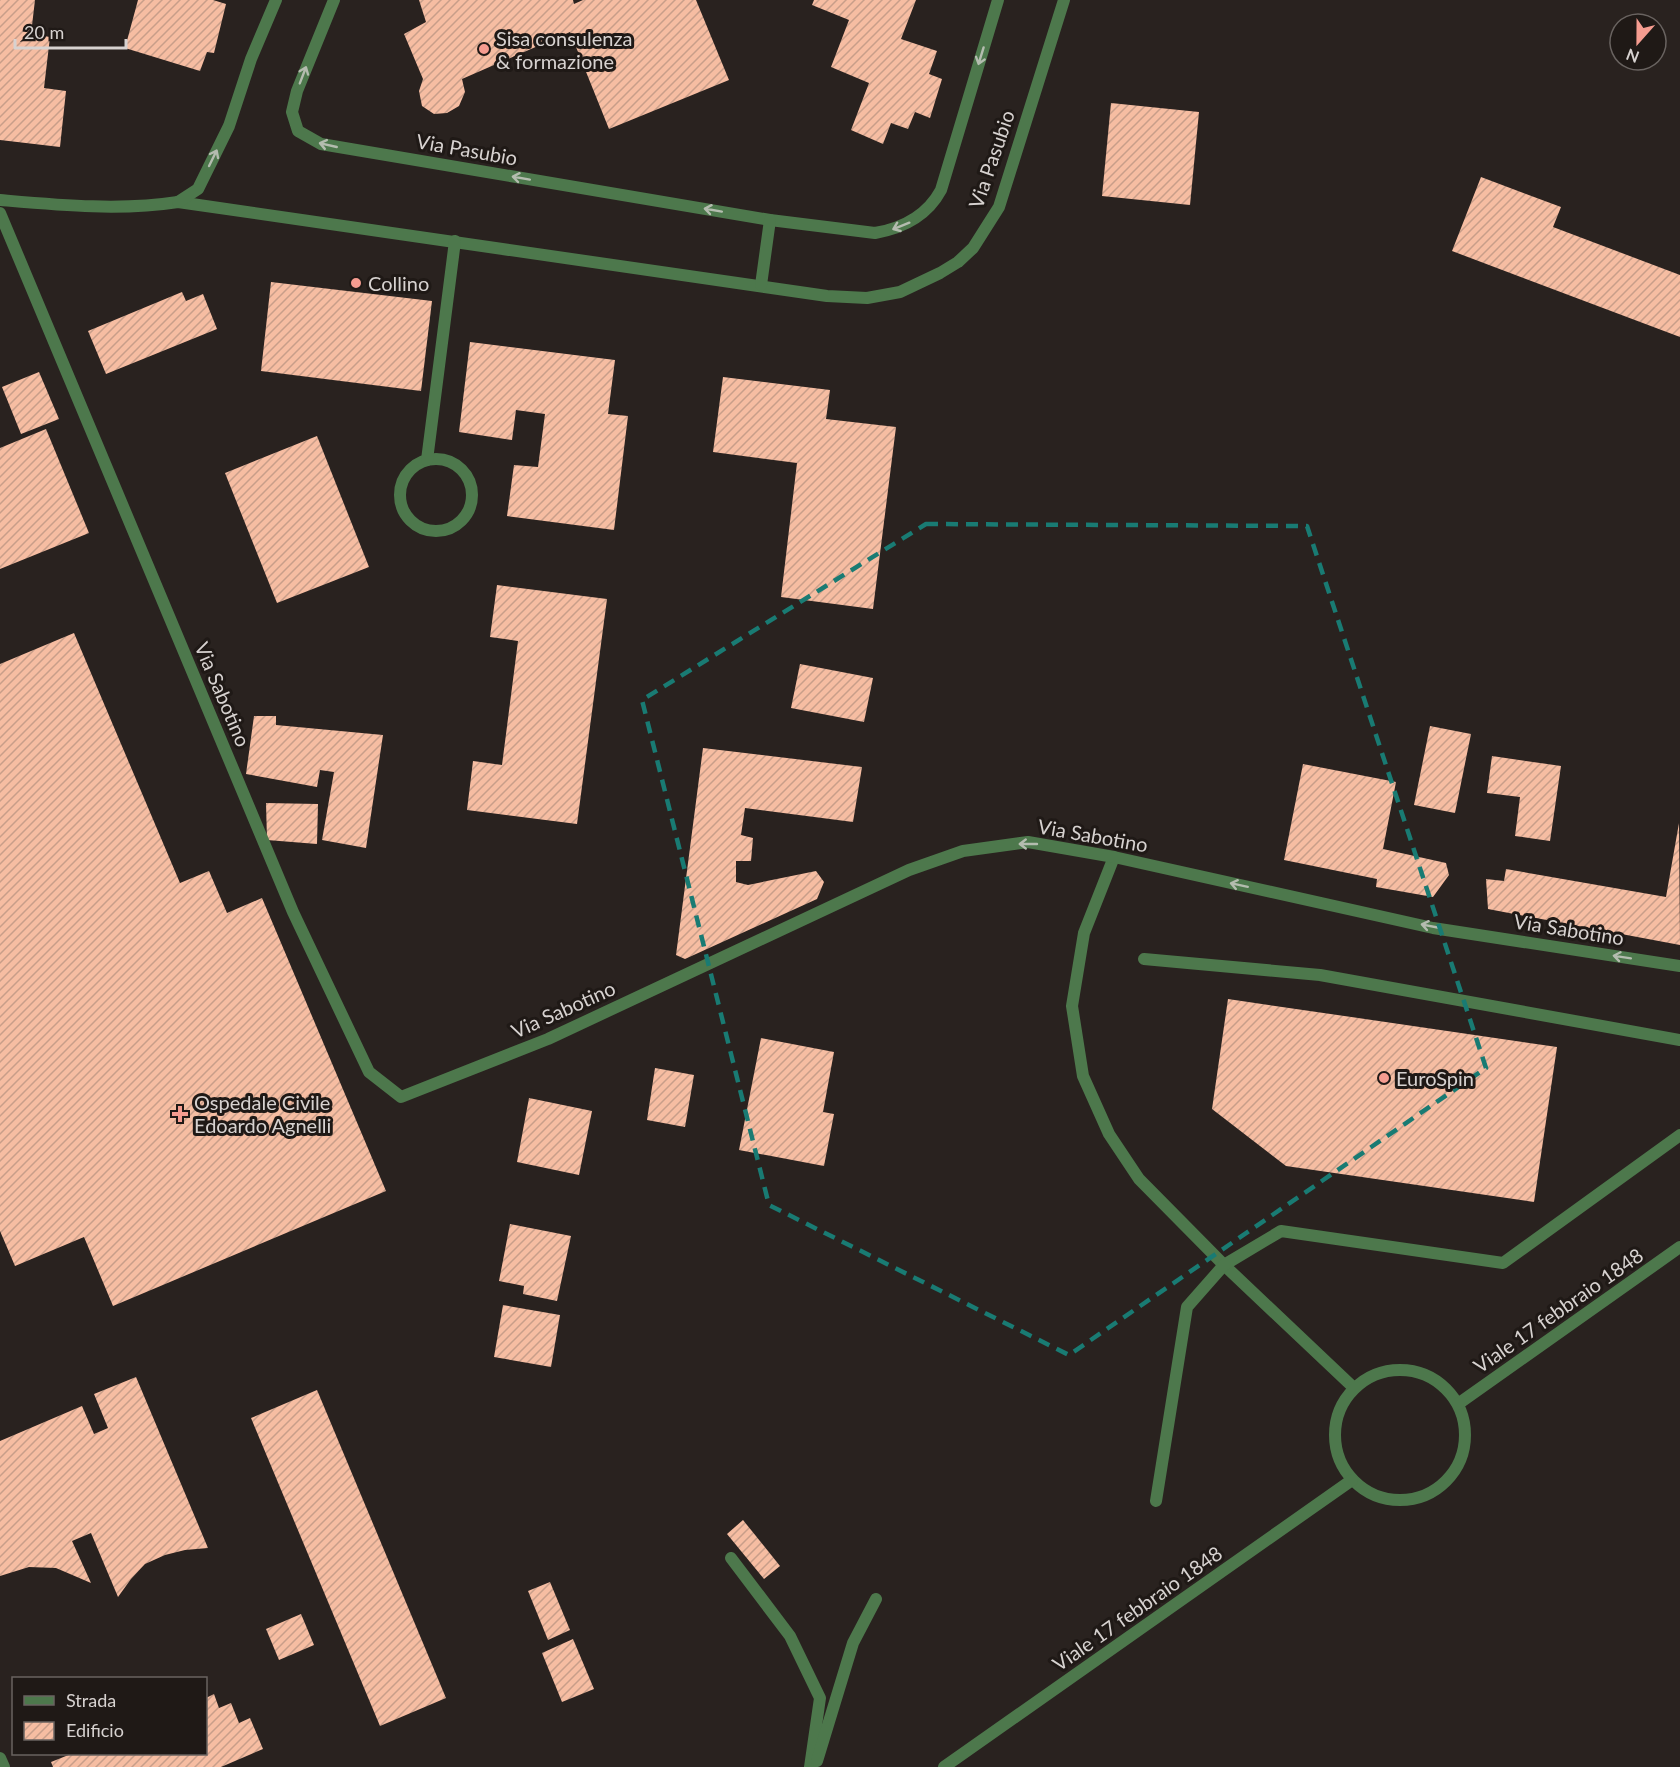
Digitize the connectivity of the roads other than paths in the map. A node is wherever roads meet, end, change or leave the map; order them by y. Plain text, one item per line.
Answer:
1 (276, 0) edge
2 (334, 0) edge
3 (998, 0) edge
4 (1064, 0) edge
5 (0, 200) edge
6 (178, 202) junction
7 (0, 213) edge
8 (770, 220) junction
9 (455, 241) junction
10 (761, 285) junction
11 (427, 460) junction
12 (1114, 857) junction
13 (1144, 959) dead end
14 (1680, 966) edge
15 (1680, 1040) edge
16 (1680, 1135) edge
17 (1680, 1247) edge
18 (1224, 1265) junction
19 (1354, 1388) junction
20 (1458, 1404) junction
21 (1352, 1480) junction
22 (1156, 1501) dead end
23 (731, 1558) dead end
24 (876, 1599) dead end
25 (0, 1758) edge
26 (4, 1767) edge
27 (810, 1767) edge
28 (815, 1767) edge
29 (944, 1767) edge

6 -> 1 street
8 -> 2 street, Via Pasubio
3 -> 8 street, Via Pasubio
4 - 10 street, Via Pasubio
5 - 6 street, Via Pasubio
6 - 9 street, Via Pasubio
12 -> 7 street, Via Sabotino
8 - 10 street
9 - 10 street, Via Pasubio
9 - 11 street
11 - 11 street
14 -> 12 street, Via Sabotino
12 - 18 street
13 - 15 street
16 - 18 street
17 - 20 street, Viale 17 febbraio 1848
18 - 19 street
18 - 22 street
19 - 20 street
19 - 21 street
20 - 21 street
21 - 29 street, Viale 17 febbraio 1848
23 - 27 street
24 - 28 street
25 - 26 street

